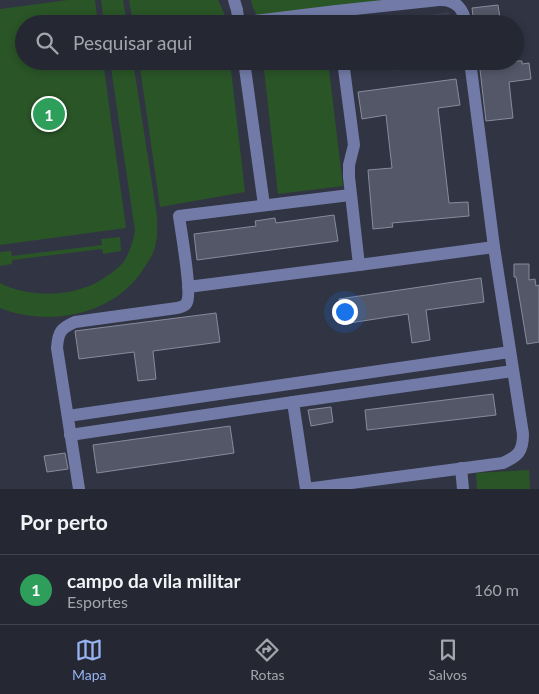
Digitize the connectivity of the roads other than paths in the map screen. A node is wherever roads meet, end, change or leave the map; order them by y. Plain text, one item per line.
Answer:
1 (234, 0) edge
2 (440, 0) edge
3 (238, 15) edge
4 (354, 15) edge
5 (463, 15) edge
6 (245, 70) edge
7 (344, 70) edge
8 (471, 70) edge
9 (350, 195) junction
10 (264, 205) junction
11 (494, 247) junction
12 (359, 266) junction
13 (188, 287) junction
14 (510, 352) junction
15 (513, 371) junction
16 (293, 402) junction
17 (68, 416) junction
18 (70, 435) junction
19 (461, 468) junction
20 (387, 483) edge
21 (79, 489) edge
22 (306, 489) edge
23 (463, 489) edge

1 - 3 lane
2 - 4 lane
2 - 5 lane
6 - 10 lane
7 - 9 lane
8 - 11 lane
9 - 10 lane
9 - 12 lane
10 - 13 lane
11 - 12 lane
11 - 14 lane
12 - 13 lane
13 - 17 lane
14 - 15 lane
14 - 17 lane
15 - 16 lane
15 - 19 lane
16 - 18 lane
16 - 22 lane
17 - 18 lane
18 - 21 lane
19 - 20 lane
19 - 23 lane
20 - 22 lane

